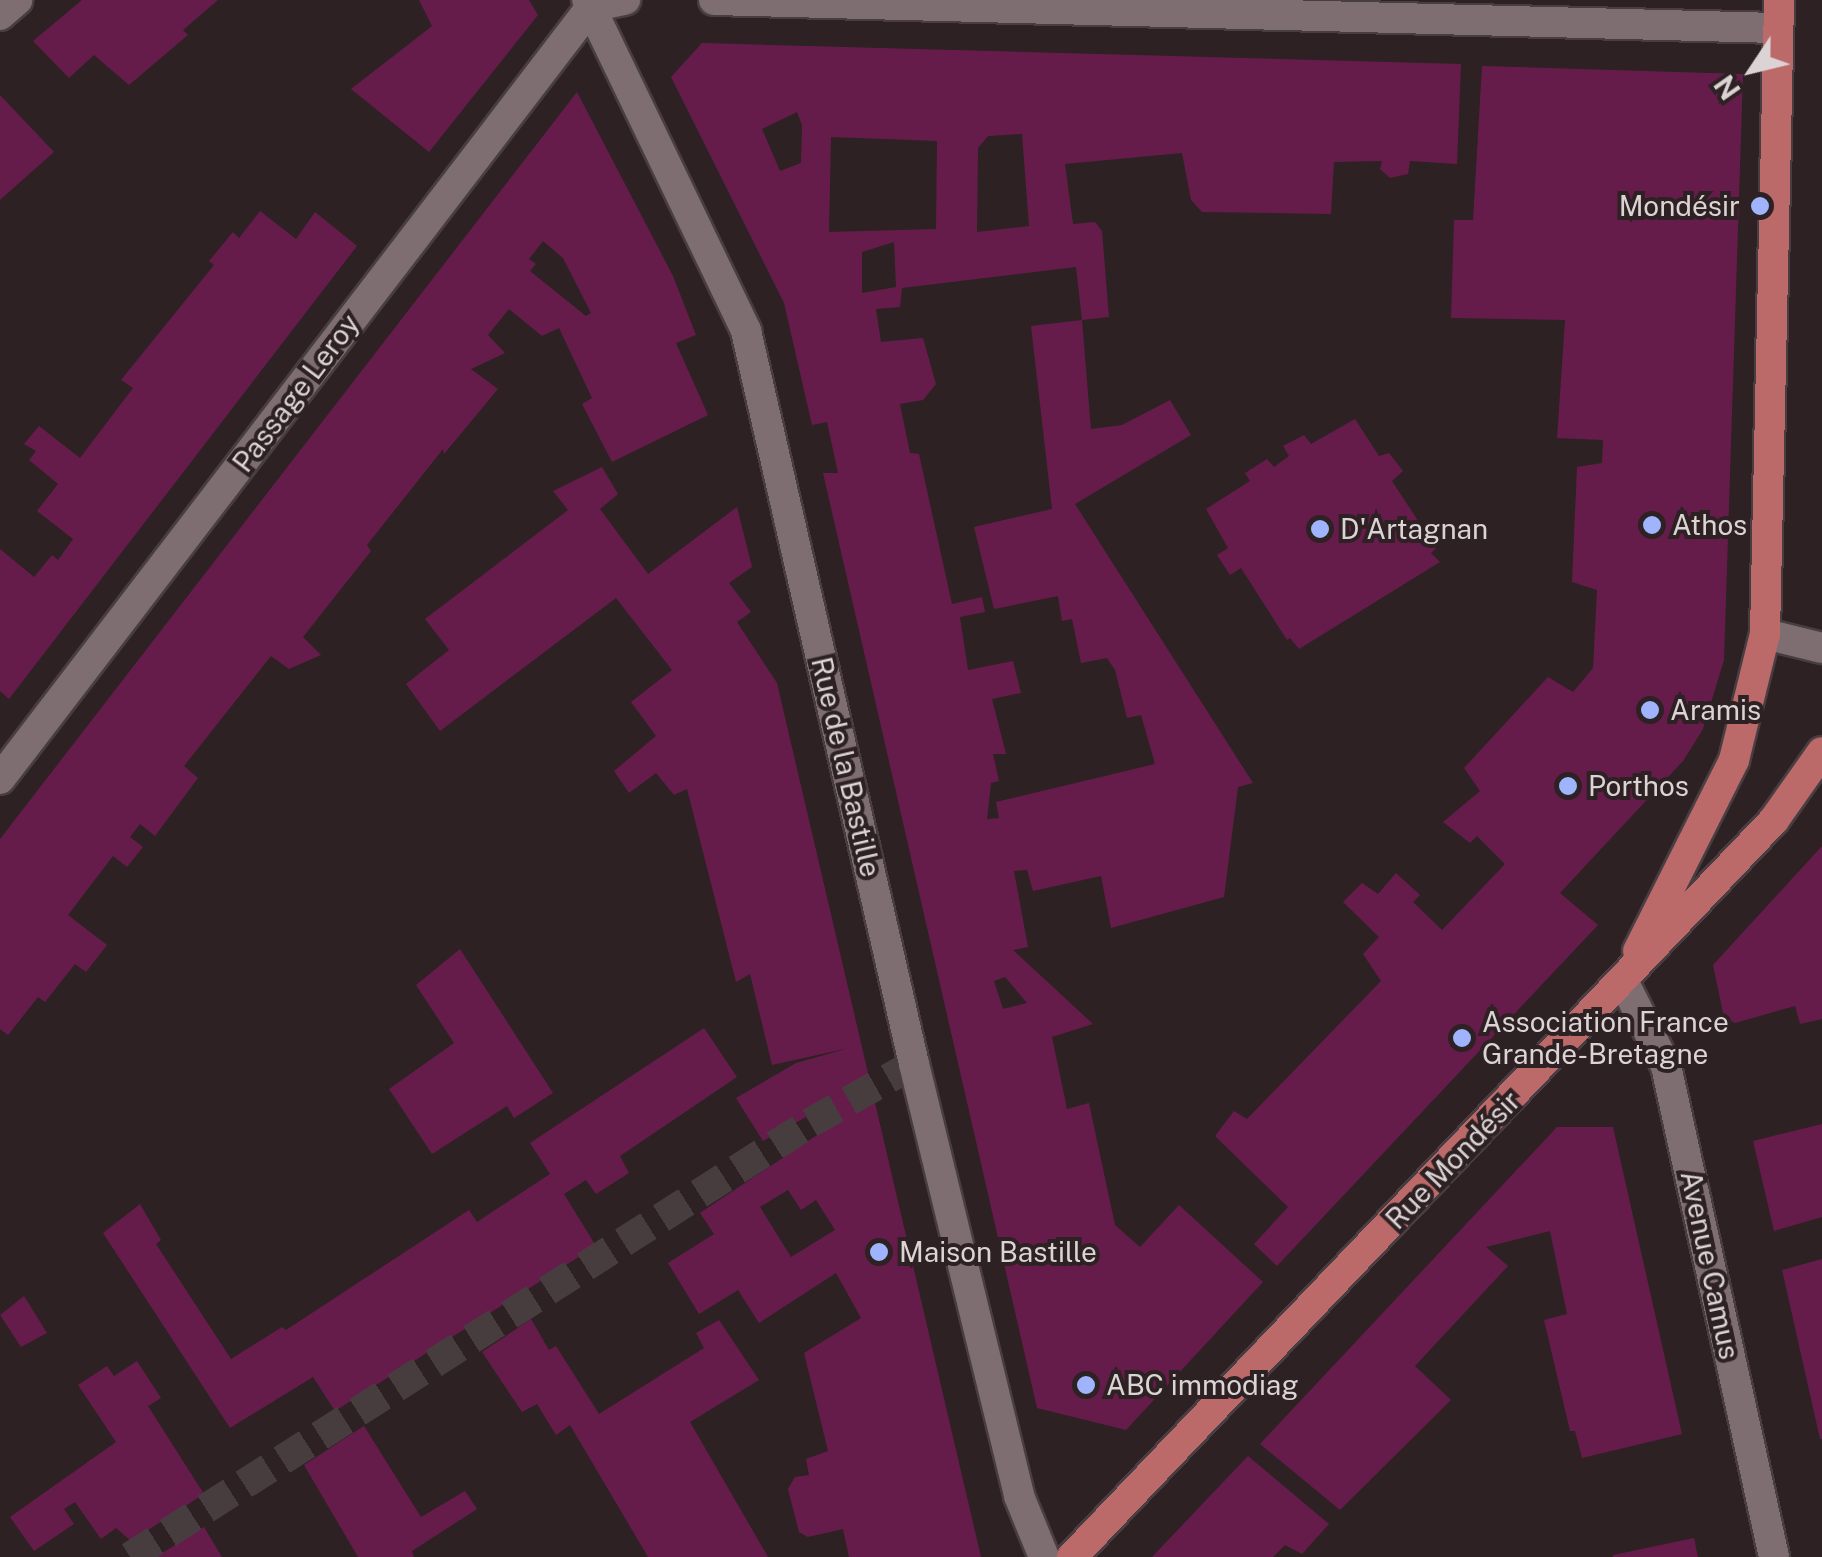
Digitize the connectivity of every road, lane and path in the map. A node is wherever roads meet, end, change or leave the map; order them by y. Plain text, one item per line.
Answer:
1 (17, 0) edge
2 (625, 0) edge
3 (714, 0) edge
4 (589, 4) edge
5 (0, 14) edge
6 (1778, 14) edge
7 (1765, 634) junction
8 (1822, 648) edge
9 (1822, 752) edge
10 (0, 779) edge
11 (1623, 980) junction
12 (1044, 1557) edge
13 (1072, 1557) edge
14 (1774, 1557) edge

1 - 5 street
2 - 4 street
3 - 6 street
4 - 10 street, Passage Leroy
4 - 12 street, Rue de la Bastille
6 - 7 main road
7 - 8 street
7 - 11 main road
9 - 11 main road, Rue Mondésir
11 - 13 main road, Rue Mondésir
11 - 14 street, Avenue Camus

